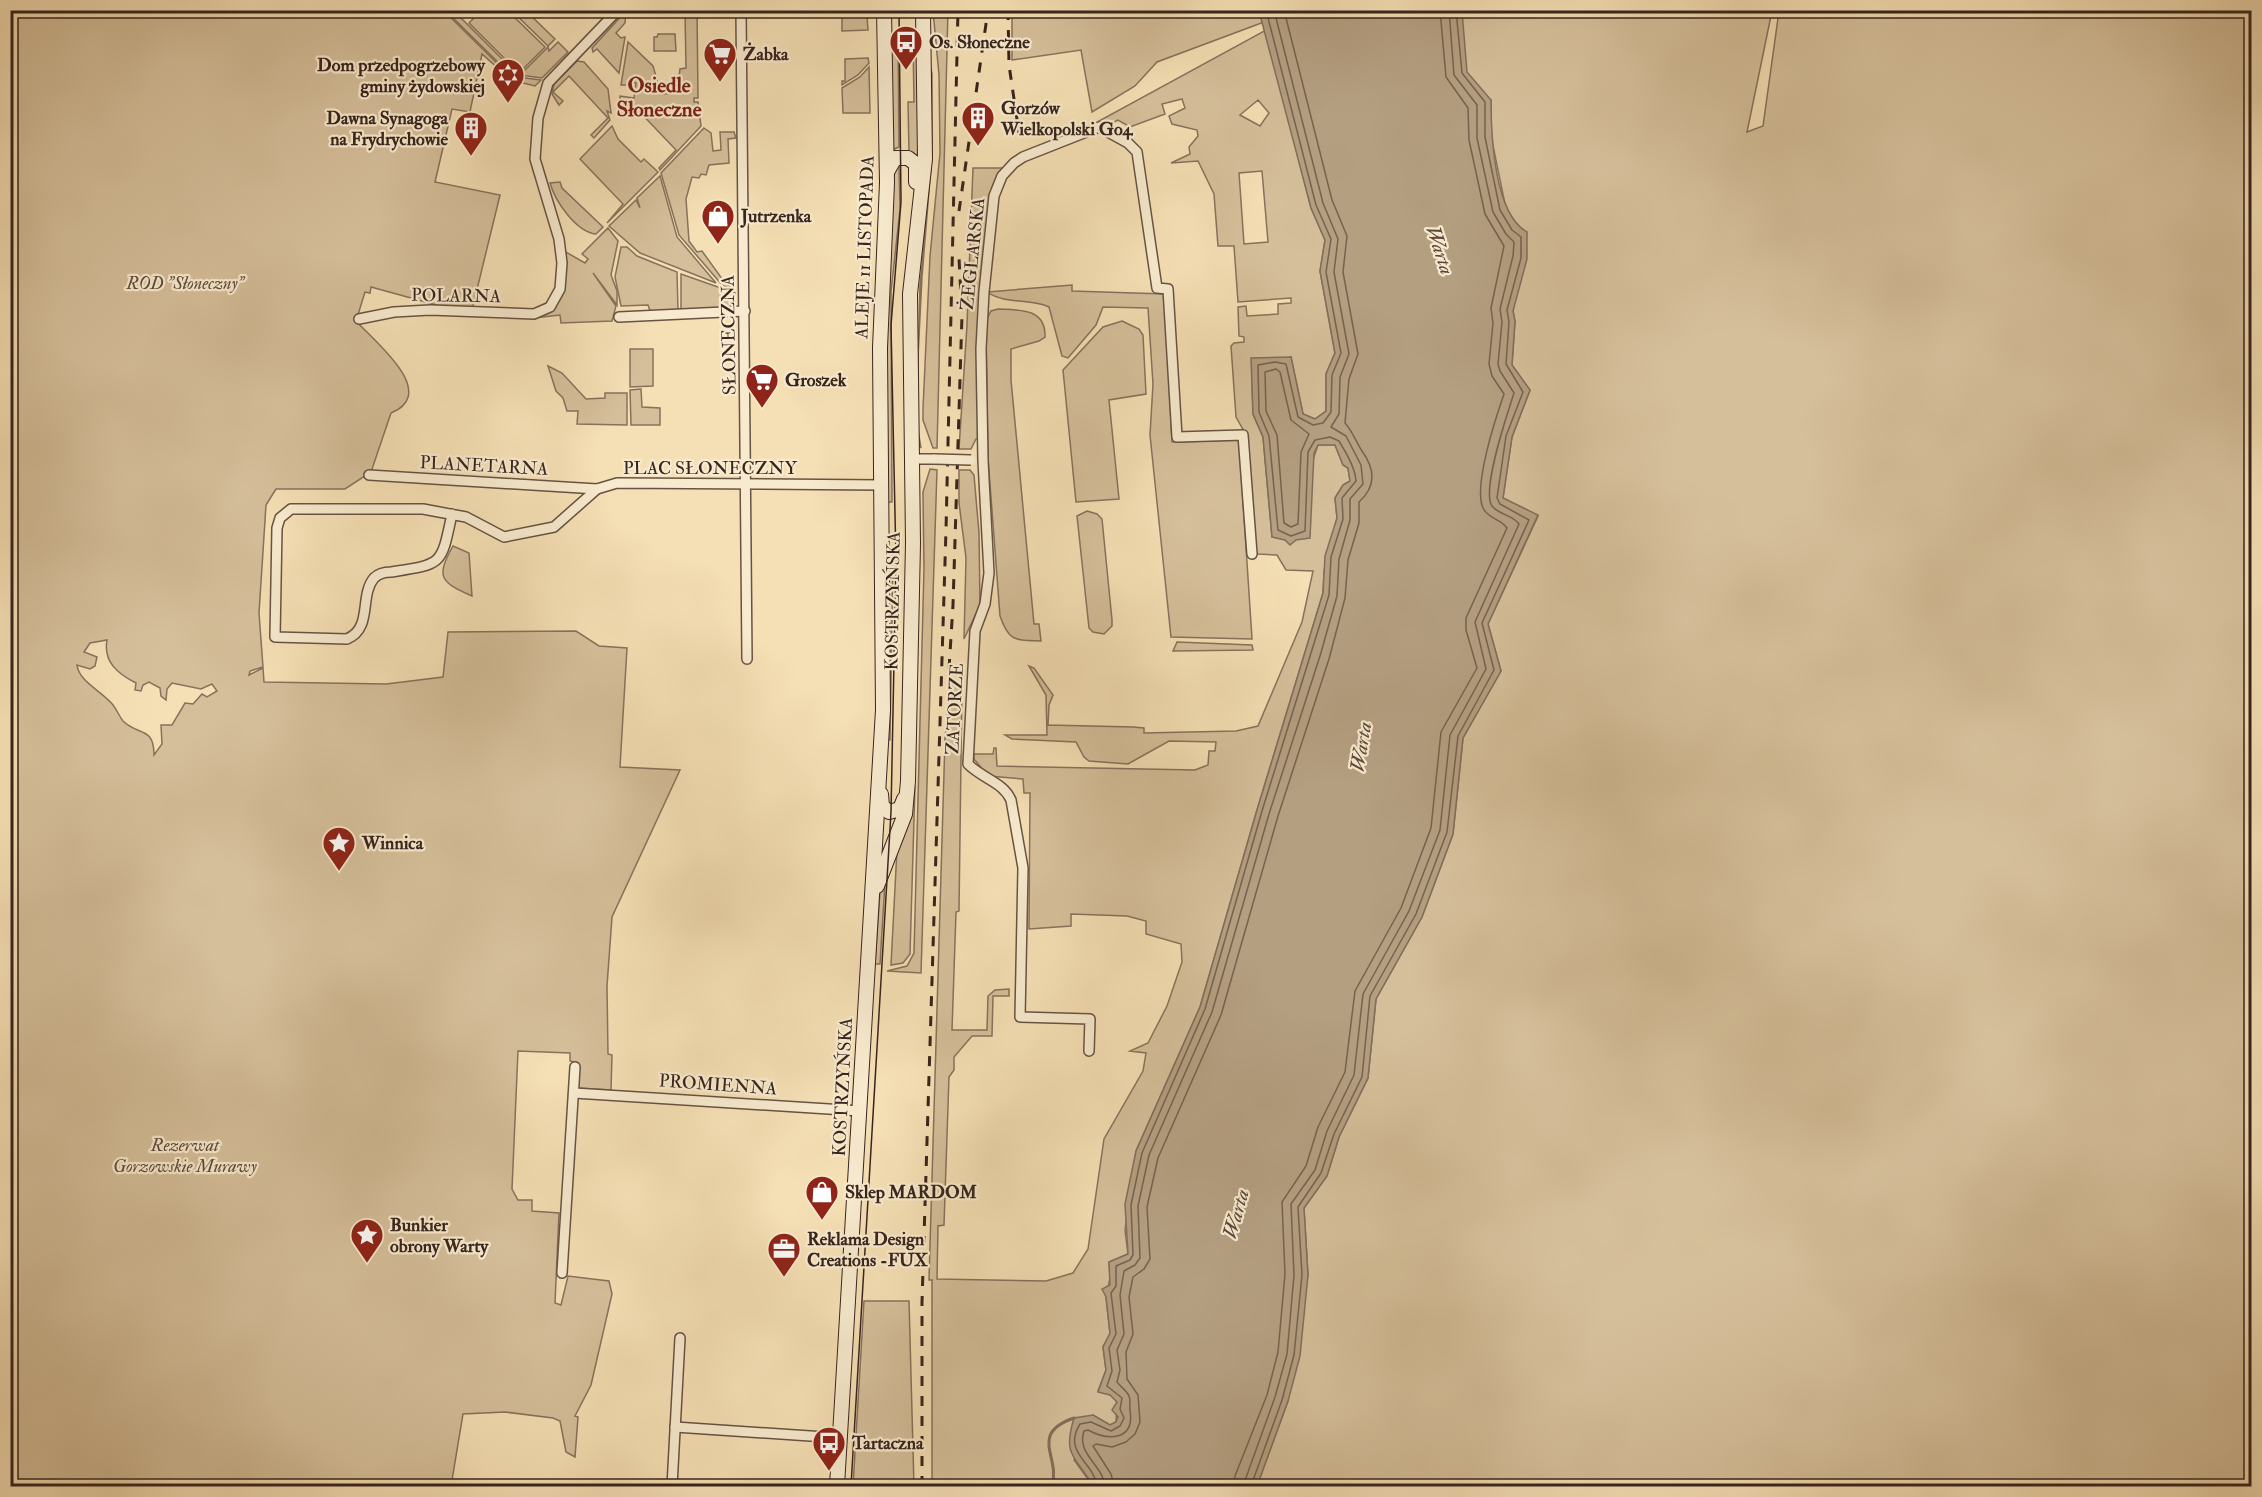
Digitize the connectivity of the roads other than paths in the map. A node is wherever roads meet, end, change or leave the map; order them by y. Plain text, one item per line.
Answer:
1 (618, 10) edge
2 (741, 10) edge
3 (884, 10) edge
4 (923, 10) edge
5 (887, 172) junction
6 (912, 265) junction
7 (745, 311) junction
8 (619, 317) dead end
9 (359, 319) dead end
10 (911, 459) junction
11 (983, 461) junction
12 (369, 475) dead end
13 (747, 484) junction
14 (881, 485) junction
15 (597, 489) junction
16 (452, 514) junction
17 (1252, 554) dead end
18 (747, 658) dead end
19 (880, 774) junction
20 (908, 781) junction
21 (872, 917) junction
22 (1089, 1051) dead end
23 (575, 1067) dead end
24 (574, 1093) junction
25 (860, 1110) junction
26 (562, 1273) dead end
27 (680, 1338) dead end
28 (675, 1427) junction
29 (840, 1438) junction
30 (672, 1486) edge
31 (837, 1486) edge

1 - 9 street, POLARNA
2 - 7 street, SŁONECZNA
3 - 5 main road, ALEJE 11 LISTOPADA
4 - 6 main road
5 - 6 main road
5 - 14 main road, ALEJE 11 LISTOPADA
6 - 10 main road
7 - 8 street
7 - 13 street, SŁONECZNA
10 - 11 street, bridge
10 - 20 main road, KOSTRZYŃSKA
11 - 17 street, ŻEGLARSKA
11 - 22 street, ZATORZE
12 - 15 street, PLANETARNA
13 - 14 street, PLAC SŁONECZNY
13 - 15 street, PLAC SŁONECZNY
13 - 18 street, SŁONECZNA
14 - 19 main road, KOSTRZYŃSKA
15 - 16 street, PLAC SŁONECZNY
16 - 16 street, PLAC SŁONECZNY
19 - 20 main road
19 - 21 main road, KOSTRZYŃSKA
20 - 21 main road, KOSTRZYŃSKA
21 - 25 main road, KOSTRZYŃSKA
23 - 24 street
24 - 25 street, PROMIENNA
24 - 26 street
25 - 29 main road, KOSTRZYŃSKA
27 - 28 street
28 - 29 street
28 - 30 street
29 - 31 main road, KOSTRZYŃSKA

